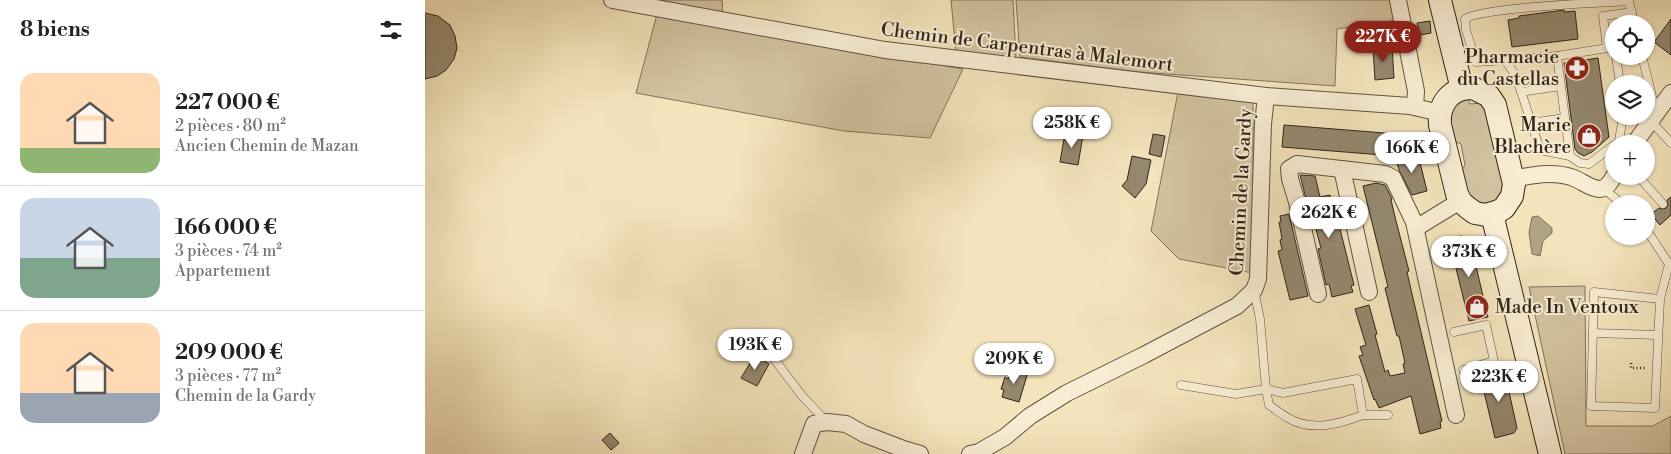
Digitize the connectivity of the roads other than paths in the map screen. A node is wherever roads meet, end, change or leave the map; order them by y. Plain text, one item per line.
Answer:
1 (613, 0) edge
2 (1398, 0) edge
3 (1442, 5) edge
4 (1631, 12) junction
5 (1610, 15) edge
6 (1632, 15) edge
7 (1605, 49) edge
8 (1557, 56) junction
9 (1505, 60) junction
10 (1561, 86) junction
11 (1462, 89) junction
12 (1521, 92) junction
13 (1671, 93) edge
14 (1266, 96) junction
15 (1415, 107) junction
16 (1440, 114) junction
17 (1655, 117) edge
18 (1565, 118) junction
19 (1655, 119) edge
20 (1531, 123) junction
21 (1645, 125) edge
22 (1632, 135) edge
23 (1671, 143) edge
24 (1605, 154) edge
25 (1570, 156) junction
26 (1342, 169) junction
27 (1513, 179) junction
28 (1608, 185) edge
29 (1646, 185) edge
30 (1603, 188) junction
31 (1611, 195) edge
32 (1459, 199) junction
33 (1663, 204) dead end
34 (1492, 214) junction
35 (1416, 228) junction
36 (1655, 242) edge
37 (1670, 263) edge
38 (1254, 290) junction
39 (1369, 292) dead end
40 (1319, 294) dead end
41 (1660, 299) junction
42 (1454, 332) dead end
43 (1593, 333) junction
44 (1658, 335) junction
45 (774, 359) dead end
46 (1463, 370) dead end
47 (1181, 385) dead end
48 (1266, 389) junction
49 (1388, 415) dead end
50 (1456, 415) dead end
51 (1363, 416) junction
52 (827, 422) junction
53 (1546, 451) edge
54 (803, 454) edge
55 (920, 454) edge
56 (970, 454) edge

1 - 14 street, Chemin de Carpentras à Malemort
2 - 15 street
3 - 11 main road
4 - 5 lane
4 - 6 lane
4 - 9 lane
7 - 8 lane
8 - 9 lane
8 - 10 lane
9 - 12 lane
10 - 12 lane
10 - 18 lane
11 - 16 main road
11 - 27 main road
12 - 20 lane
13 - 17 street
14 - 15 street, Chemin de Carpentras à Malemort
14 - 38 street, Chemin de la Gardy
15 - 16 street, Chemin de Carpentras à Malemort
16 - 32 main road
18 - 20 lane
18 - 25 lane
19 - 23 lane
20 - 25 lane
21 - 22 street
24 - 25 lane
26 - 35 street
26 - 39 street
26 - 40 street
27 - 30 street
27 - 34 main road
28 - 30 street
29 - 33 lane
30 - 31 lane
32 - 34 main road
32 - 35 street
34 - 53 main road
35 - 50 street
36 - 37 lane
37 - 41 lane
38 - 48 lane
38 - 56 street, Chemin de la Gardy
41 - 43 lane
41 - 44 lane
42 - 46 lane
43 - 44 lane
43 - 44 lane
45 - 52 lane
47 - 48 lane
48 - 51 lane
48 - 51 lane
49 - 51 lane
52 - 54 street
52 - 55 street

